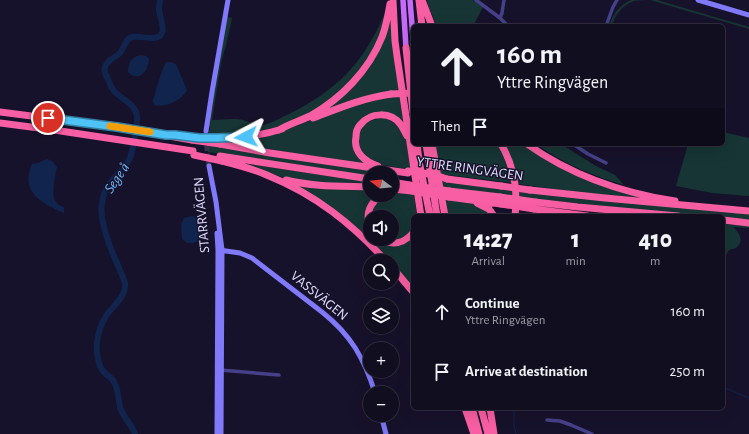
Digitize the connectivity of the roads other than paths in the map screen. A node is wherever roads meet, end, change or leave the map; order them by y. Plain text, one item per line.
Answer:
1 (228, 0) edge
2 (392, 0) edge
3 (403, 0) edge
4 (410, 0) edge
5 (419, 0) edge
6 (422, 0) edge
7 (476, 0) edge
8 (504, 0) edge
9 (617, 0) edge
10 (698, 0) edge
11 (749, 15) edge
12 (500, 18) junction
13 (412, 24) edge
14 (422, 24) edge
15 (431, 24) edge
16 (506, 24) edge
17 (607, 24) edge
18 (406, 48) joint
19 (411, 93) edge
20 (411, 94) edge
21 (0, 112) edge
22 (0, 123) edge
23 (279, 130) junction
24 (206, 131) tunnel mouth
25 (218, 141) junction
26 (417, 146) edge
27 (426, 146) edge
28 (432, 146) edge
29 (502, 146) edge
30 (530, 146) edge
31 (576, 146) edge
32 (221, 159) junction
33 (413, 163) junction
34 (606, 163) dead end
35 (408, 172) junction
36 (268, 175) junction
37 (363, 178) edge
38 (399, 184) edge
39 (363, 187) edge
40 (399, 188) edge
41 (412, 189) junction
42 (399, 191) edge
43 (449, 194) junction
44 (466, 200) junction
45 (501, 200) junction
46 (535, 205) junction
47 (734, 210) junction
48 (749, 211) edge
49 (419, 214) edge
50 (430, 214) edge
51 (443, 214) edge
52 (443, 214) edge
53 (493, 214) edge
54 (515, 214) edge
55 (578, 214) edge
56 (656, 214) edge
57 (725, 220) edge
58 (725, 223) edge
59 (749, 223) edge
60 (411, 235) edge
61 (399, 243) edge
62 (220, 250) junction
63 (379, 254) edge
64 (399, 275) edge
65 (411, 290) edge
66 (219, 370) junction
67 (279, 375) dead end
68 (373, 386) edge
69 (467, 410) edge
70 (467, 410) edge
71 (467, 410) edge
72 (482, 410) edge
73 (490, 410) edge
74 (547, 420) dead end
75 (383, 422) edge
76 (217, 434) edge
77 (222, 434) edge
78 (386, 434) edge
79 (470, 434) edge
80 (474, 434) edge
81 (479, 434) edge
82 (488, 434) edge
83 (494, 434) edge
84 (592, 434) edge

1 - 24 street
2 - 23 highway
2 - 33 highway
3 - 18 main road
4 - 13 main road
5 - 14 highway
6 - 15 highway
7 - 12 street
8 - 12 street
9 - 17 street
10 - 11 street
12 - 16 street
18 - 20 highway
19 - 23 highway, bridge
21 - 25 highway
22 - 32 highway, bridge
23 - 25 highway
25 - 35 highway, YTTRE RINGVÄGEN
26 - 50 highway
27 - 51 highway
28 - 52 highway
29 - 54 highway
30 - 47 highway
31 - 34 street
32 - 36 highway
32 - 37 highway
33 - 35 highway
33 - 41 highway
35 - 47 highway, YTTRE RINGVÄGEN, bridge
36 - 39 highway
36 - 63 highway
38 - 41 highway, YTTRE RINGVÄGEN
40 - 41 highway
41 - 42 highway
41 - 43 highway, YTTRE RINGVÄGEN, bridge
41 - 49 highway
43 - 44 highway
43 - 45 highway, YTTRE RINGVÄGEN
44 - 45 highway
44 - 53 highway
45 - 46 highway, bridge
46 - 55 highway
46 - 56 highway
47 - 48 highway, YTTRE RINGVÄGEN
57 - 59 highway
58 - 59 highway
60 - 61 highway
62 - 62 street, STARRVÄGEN
62 - 66 street, STARRVÄGEN
62 - 68 street, VASSVÄGEN
64 - 65 highway
66 - 67 street
66 - 76 street, STARRVÄGEN
66 - 77 street, STARRVÄGEN
69 - 79 highway
70 - 80 highway
71 - 81 highway
72 - 82 highway
73 - 83 highway
74 - 84 street
75 - 78 street

